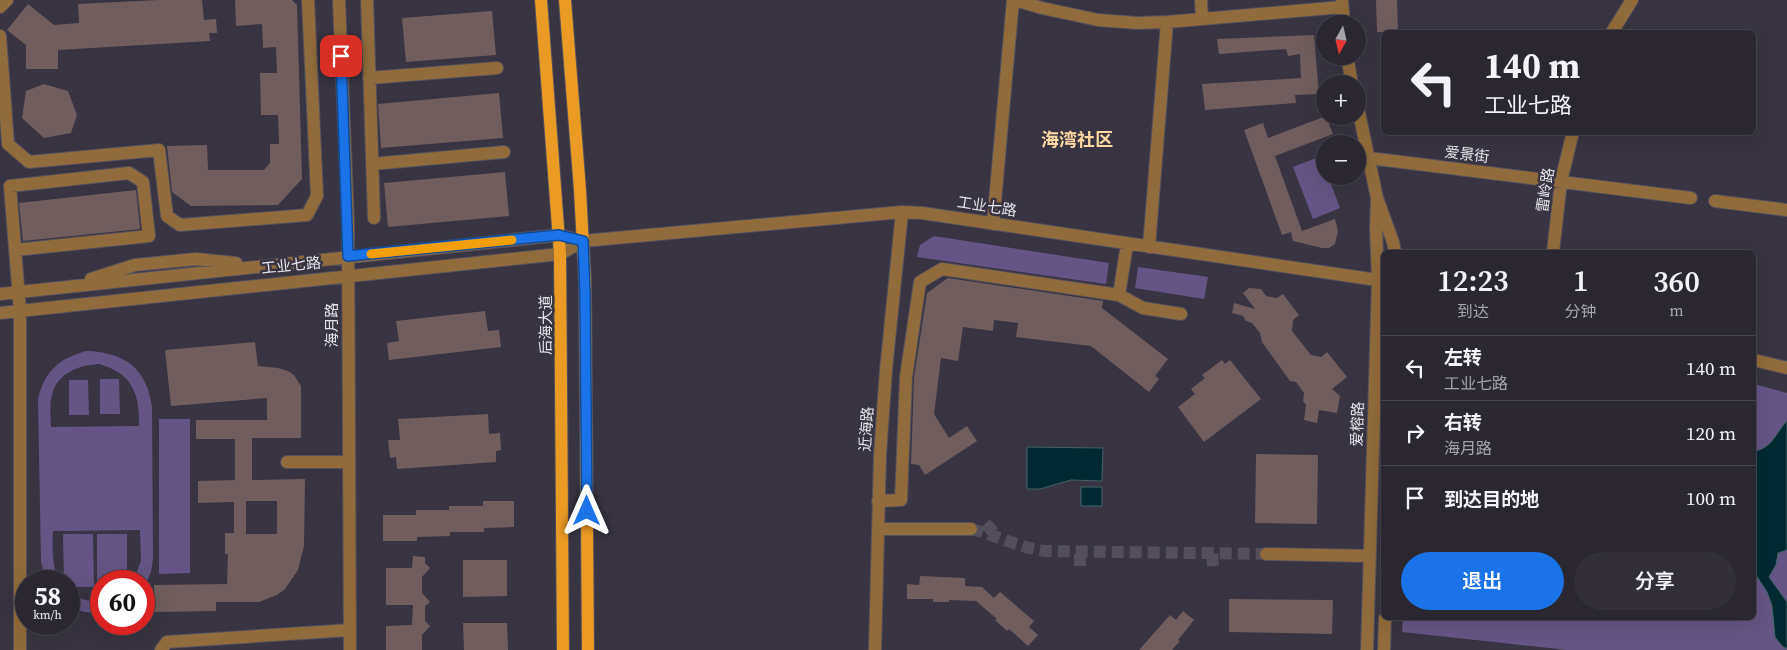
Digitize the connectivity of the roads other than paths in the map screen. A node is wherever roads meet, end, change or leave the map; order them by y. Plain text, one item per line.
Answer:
1 (7, 0) edge
2 (308, 0) edge
3 (339, 0) edge
4 (367, 0) edge
5 (540, 0) edge
6 (565, 0) edge
7 (1014, 0) edge
8 (1201, 0) edge
9 (1632, 0) edge
10 (1342, 4) edge
11 (0, 7) edge
12 (1202, 18) junction
13 (1167, 22) junction
14 (1613, 30) edge
15 (0, 36) edge
16 (497, 68) dead end
17 (369, 78) junction
18 (1362, 125) edge
19 (1572, 135) edge
20 (504, 152) dead end
21 (1369, 158) junction
22 (372, 164) junction
23 (1561, 181) junction
24 (1377, 198) junction
25 (1691, 198) dead end
26 (1715, 201) dead end
27 (1787, 210) edge
28 (902, 212) junction
29 (374, 218) dead end
30 (994, 224) junction
31 (559, 235) junction
32 (583, 241) junction
33 (1127, 244) junction
34 (1150, 247) junction
35 (15, 250) junction
36 (1395, 250) edge
37 (1553, 250) edge
38 (560, 254) junction
39 (348, 256) junction
40 (348, 276) junction
41 (1381, 281) edge
42 (19, 292) junction
43 (0, 294) edge
44 (1120, 295) junction
45 (20, 311) junction
46 (0, 313) edge
47 (1181, 314) dead end
48 (1756, 360) edge
49 (1787, 368) edge
50 (287, 462) dead end
51 (348, 462) junction
52 (878, 501) junction
53 (878, 529) junction
54 (971, 529) tunnel mouth
55 (1266, 554) tunnel mouth
56 (1370, 556) junction
57 (1385, 620) edge
58 (350, 630) junction
59 (20, 650) edge
60 (161, 650) edge
61 (350, 650) edge
62 (563, 650) edge
63 (588, 650) edge
64 (875, 650) edge
65 (1367, 650) edge
66 (1384, 650) edge

1 - 11 street
2 - 15 street
3 - 39 street, 海月路
4 - 17 street
5 - 31 main road, 后海大道
6 - 32 main road
7 - 13 street
7 - 30 street
8 - 12 street
9 - 14 street
10 - 12 street
12 - 13 street
13 - 34 street
16 - 17 street
17 - 22 street
18 - 21 street, 爱榕路
19 - 23 street, 雷岭路
20 - 22 street
21 - 23 street, 爱景街
21 - 24 street, 爱榕路
22 - 29 street
23 - 25 street, 爱景街
23 - 37 street, 雷岭路
24 - 36 street, 爱榕路
24 - 41 street, 爱榕路
26 - 27 street
28 - 30 street, 工业七路
28 - 32 street, 工业七路
28 - 52 street, 近海路
30 - 33 street, 工业七路
31 - 32 street, 工业七路
31 - 38 main road, 后海大道
31 - 39 street, 工业七路
32 - 38 street, 工业七路
32 - 63 main road
33 - 34 street, 工业七路
33 - 44 street
34 - 41 street, 工业七路
35 - 35 street
35 - 42 street
38 - 40 street, 工业七路
38 - 62 main road, 后海大道
39 - 40 street, 海月路
39 - 42 street, 工业七路
40 - 45 street, 工业七路
40 - 51 street, 海月路
41 - 56 street, 爱榕路
42 - 43 street, 工业七路
42 - 45 street
44 - 47 street
44 - 52 street
45 - 46 street, 工业七路
45 - 59 street
48 - 49 street
50 - 51 street
51 - 58 street, 海月路
52 - 53 street, 近海路
53 - 54 street
53 - 64 street, 近海路
55 - 56 street
56 - 65 street, 爱榕路
57 - 66 street
58 - 60 street
58 - 61 street, 海月路

